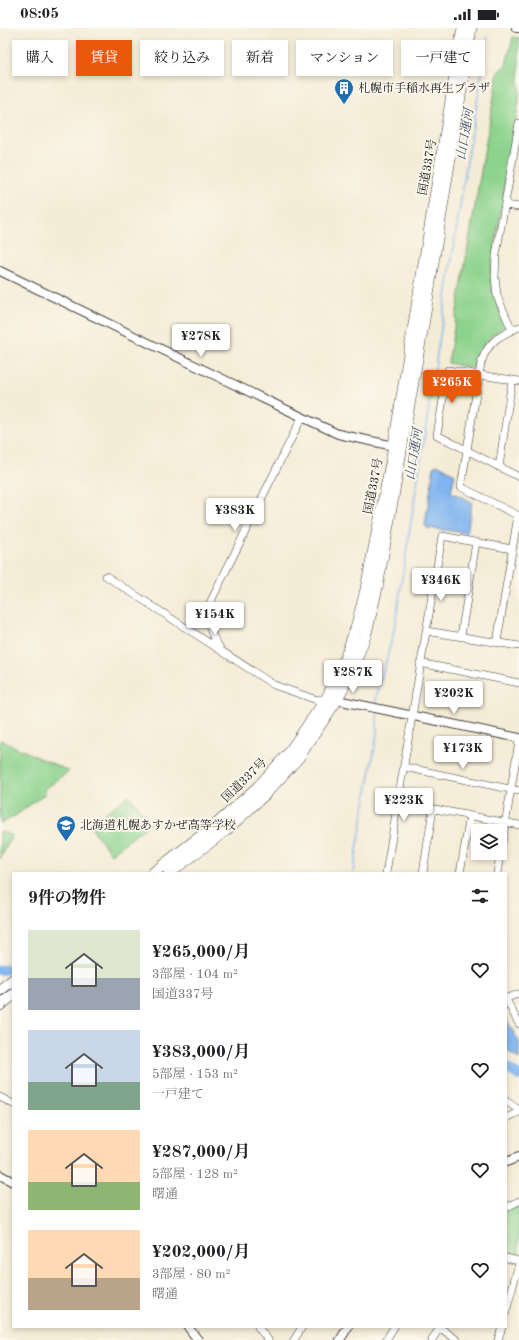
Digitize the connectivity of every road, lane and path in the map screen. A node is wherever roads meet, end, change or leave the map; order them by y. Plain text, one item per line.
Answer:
1 (463, 28) edge
2 (471, 28) edge
3 (519, 123) edge
4 (505, 205) junction
5 (519, 207) edge
6 (0, 272) edge
7 (516, 329) edge
8 (479, 375) junction
9 (516, 381) edge
10 (302, 417) junction
11 (397, 447) junction
12 (466, 450) junction
13 (499, 467) junction
14 (519, 477) edge
15 (518, 515) edge
16 (476, 542) junction
17 (512, 549) junction
18 (106, 576) dead end
19 (426, 631) junction
20 (461, 636) junction
21 (497, 642) junction
22 (519, 646) edge
23 (220, 648) junction
24 (420, 664) junction
25 (519, 683) edge
26 (331, 699) junction
27 (411, 716) junction
28 (519, 738) edge
29 (519, 741) edge
30 (404, 767) junction
31 (511, 790) junction
32 (519, 791) edge
33 (398, 802) junction
34 (433, 809) junction
35 (470, 816) junction
36 (505, 823) junction
37 (519, 825) edge
38 (154, 872) edge
39 (170, 872) edge
40 (386, 872) edge
41 (423, 872) edge
42 (460, 872) edge
43 (497, 872) edge
44 (12, 981) edge
45 (0, 990) edge
46 (519, 994) edge
47 (12, 996) edge
48 (507, 999) edge
49 (507, 1001) edge
50 (0, 1005) edge
51 (519, 1024) edge
52 (0, 1097) edge
53 (507, 1102) edge
54 (12, 1103) edge
55 (519, 1111) edge
56 (507, 1117) edge
57 (519, 1156) edge
58 (507, 1162) edge
59 (0, 1175) edge
60 (12, 1181) edge
61 (519, 1201) edge
62 (507, 1207) edge
63 (507, 1258) edge
64 (519, 1262) edge
65 (507, 1308) edge
66 (189, 1328) edge
67 (259, 1328) edge
68 (301, 1328) edge
69 (347, 1328) edge
70 (393, 1328) edge
71 (438, 1328) edge
72 (440, 1328) edge
73 (502, 1328) edge
74 (198, 1340) edge
75 (268, 1340) edge
76 (294, 1340) edge
77 (340, 1340) edge
78 (386, 1340) edge
79 (432, 1340) edge
80 (457, 1340) edge
81 (498, 1340) edge

1 - 11 highway, 国道337号
2 - 11 highway, 国道337号
3 - 4 street
4 - 5 street
4 - 7 street
6 - 10 street
7 - 8 street
8 - 9 street
8 - 12 street
8 - 12 street
9 - 13 street
10 - 11 street
10 - 23 street
11 - 26 highway, 国道337号
12 - 13 street
12 - 15 street
13 - 14 street
15 - 17 street
16 - 17 street
16 - 19 street
16 - 20 street
17 - 21 street
18 - 23 street
19 - 20 street
19 - 24 street
20 - 21 street
21 - 22 street
23 - 26 street
24 - 25 street
24 - 27 street
26 - 27 street
26 - 38 highway, 国道337号
26 - 39 highway, 国道337号
27 - 28 street
27 - 30 street
29 - 31 street
30 - 31 street
30 - 33 street
31 - 32 street
31 - 36 street
33 - 34 street
33 - 40 street
34 - 35 street
34 - 41 street
35 - 36 street
35 - 42 street
36 - 37 street
36 - 43 street
44 - 45 highway
46 - 48 street
47 - 50 highway
49 - 51 street
52 - 54 street
53 - 55 street
55 - 56 street
57 - 58 street
59 - 60 street
61 - 62 street
63 - 64 street
64 - 65 street
66 - 74 street
67 - 75 street
68 - 76 street
69 - 77 street
70 - 78 street
71 - 79 street
72 - 80 street
73 - 81 street

